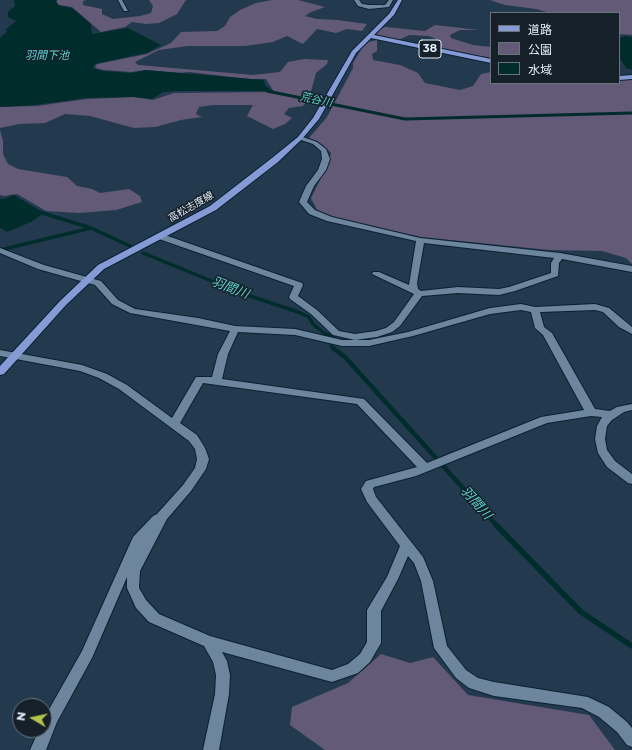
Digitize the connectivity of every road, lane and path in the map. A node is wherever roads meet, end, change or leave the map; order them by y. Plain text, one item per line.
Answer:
1 (120, 0) edge
2 (356, 0) edge
3 (391, 0) edge
4 (400, 0) edge
5 (126, 10) dead end
6 (369, 36) junction
7 (490, 61) edge
8 (620, 78) edge
9 (632, 78) edge
10 (300, 138) junction
11 (159, 236) junction
12 (420, 240) junction
13 (0, 250) edge
14 (560, 256) junction
15 (632, 269) edge
16 (376, 274) dead end
17 (88, 279) junction
18 (416, 292) junction
19 (535, 310) junction
20 (235, 329) junction
21 (632, 331) edge
22 (343, 339) junction
23 (0, 352) edge
24 (15, 356) junction
25 (0, 372) edge
26 (216, 381) junction
27 (632, 407) edge
28 (591, 412) junction
29 (612, 415) junction
30 (174, 424) junction
31 (425, 468) junction
32 (632, 480) edge
33 (162, 516) junction
34 (407, 544) junction
35 (209, 642) junction
36 (631, 737) edge
37 (38, 750) edge
38 (211, 750) edge

1 - 5 street
2 - 3 street
4 - 6 main road, 高松志度線
6 - 7 main road, 38
6 - 10 main road, 高松志度線
8 - 9 main road
10 - 11 main road, 高松志度線
10 - 12 street
11 - 17 main road, 高松志度線
11 - 22 street
12 - 14 street
12 - 18 street
13 - 17 street
14 - 15 street
14 - 18 street
16 - 18 street
17 - 20 street
17 - 24 main road, 高松志度線
18 - 22 street
19 - 21 street
19 - 22 street
19 - 28 street
20 - 22 street
20 - 26 street
23 - 24 street
24 - 25 main road, 高松志度線
24 - 30 street
26 - 30 street
26 - 31 street
27 - 29 street
28 - 29 street
28 - 31 street
29 - 32 street
30 - 33 street
31 - 34 street
33 - 35 street
33 - 37 street
34 - 35 street
34 - 36 street
35 - 38 street

